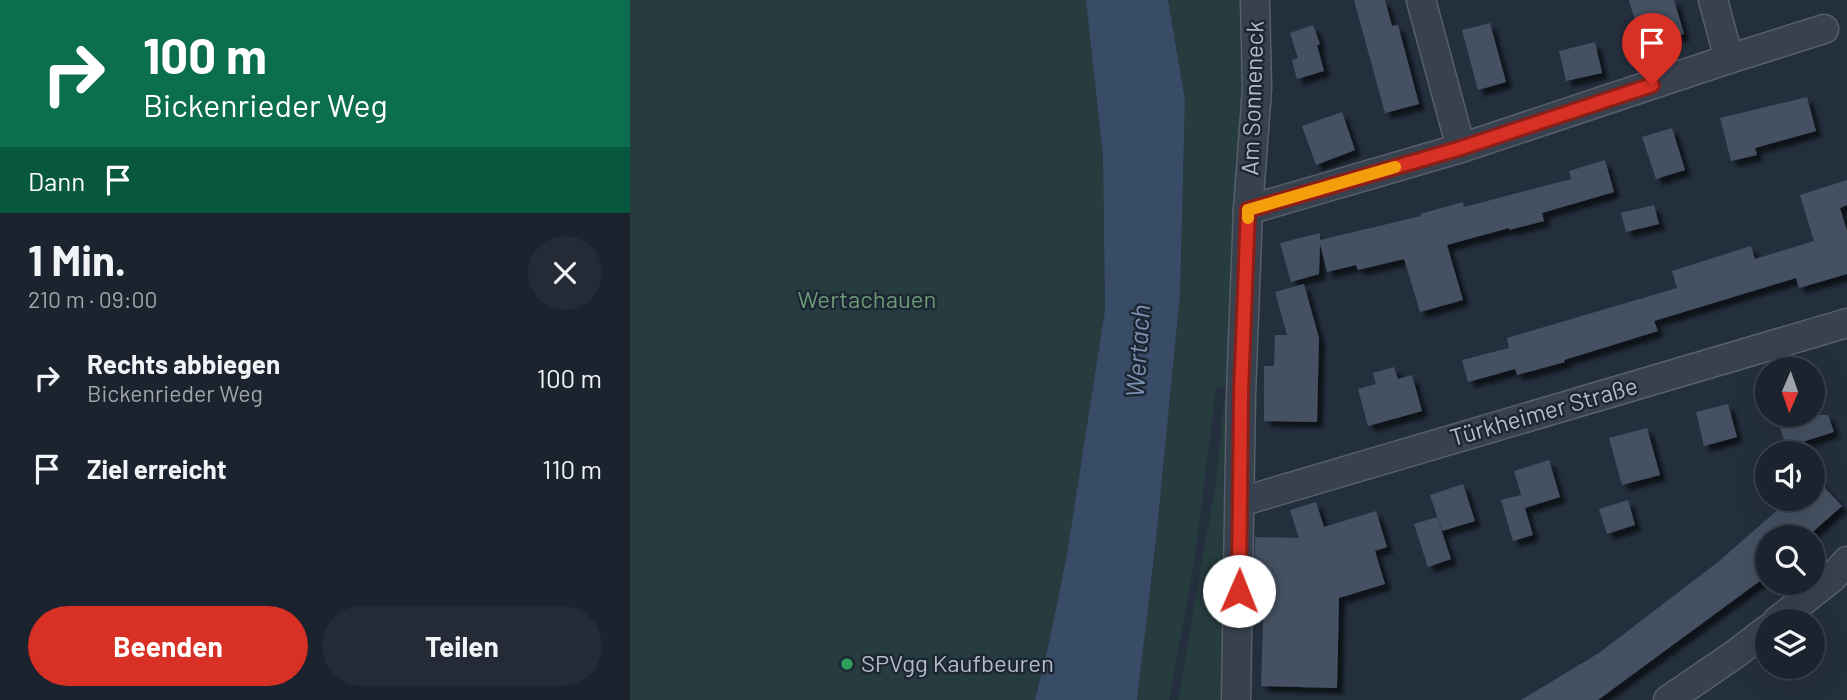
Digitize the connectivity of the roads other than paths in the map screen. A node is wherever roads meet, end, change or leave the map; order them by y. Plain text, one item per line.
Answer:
1 (1255, 0) edge
2 (1421, 0) edge
3 (1713, 0) edge
4 (1824, 29) dead end
5 (1729, 59) junction
6 (1461, 148) junction
7 (1248, 210) junction
8 (1847, 323) edge
9 (1240, 502) junction
10 (1847, 561) edge
11 (1792, 609) edge
12 (1755, 639) edge
13 (1236, 700) edge
14 (1668, 700) edge

1 - 7 street, Am Sonneneck
2 - 6 street
3 - 5 street
4 - 5 street
5 - 6 street
6 - 7 street
7 - 9 street, Am Sonneneck
8 - 9 street, Türkheimer Straße
9 - 13 street, Am Sonneneck
10 - 11 street
12 - 14 street

